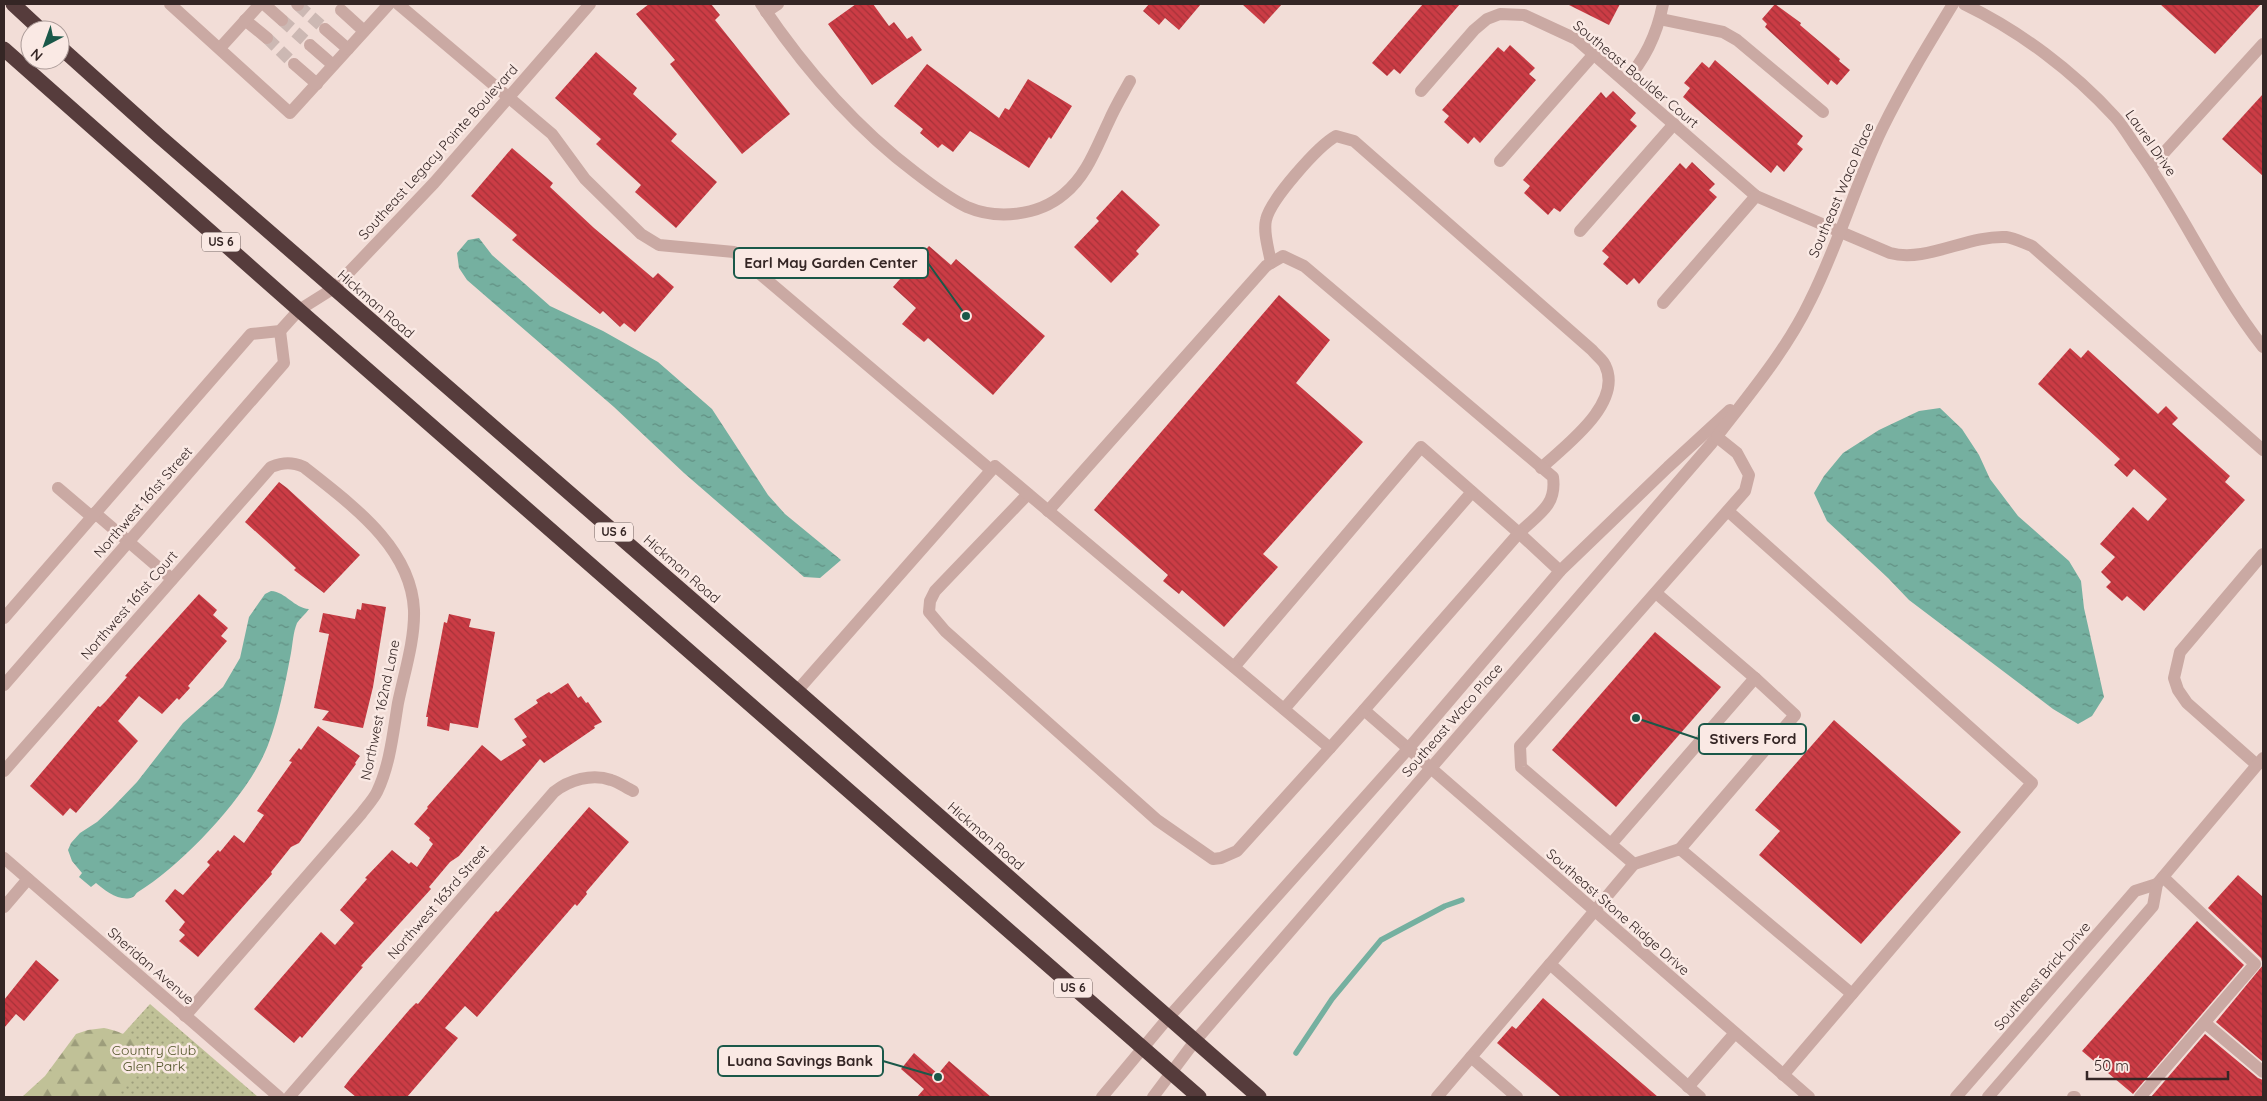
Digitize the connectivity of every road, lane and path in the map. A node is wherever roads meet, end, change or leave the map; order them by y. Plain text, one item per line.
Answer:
1 (12, 4) edge
2 (170, 4) edge
3 (262, 4) edge
4 (389, 4) edge
5 (398, 4) edge
6 (590, 4) edge
7 (778, 4) edge
8 (1663, 4) edge
9 (1953, 4) edge
10 (1964, 4) edge
11 (763, 8) edge
12 (341, 10) dead end
13 (1660, 19) junction
14 (30, 20) edge
15 (246, 20) junction
16 (282, 20) tunnel mouth
17 (325, 29) tunnel mouth
18 (364, 31) junction
19 (266, 38) tunnel mouth
20 (2263, 44) edge
21 (310, 45) tunnel mouth
22 (220, 48) junction
23 (4, 49) edge
24 (348, 49) junction
25 (1594, 54) junction
26 (70, 56) edge
27 (294, 64) tunnel mouth
28 (333, 65) junction
29 (1130, 80) dead end
30 (1625, 82) junction
31 (316, 84) junction
32 (1420, 91) dead end
33 (510, 97) junction
34 (1823, 112) dead end
35 (1674, 124) junction
36 (1500, 161) dead end
37 (2151, 167) junction
38 (1756, 196) junction
39 (1580, 231) dead end
40 (1842, 231) junction
41 (1271, 262) junction
42 (334, 288) junction
43 (1663, 304) dead end
44 (299, 310) junction
45 (280, 331) junction
46 (2263, 347) edge
47 (1756, 386) junction
48 (1717, 437) junction
49 (2263, 450) edge
50 (281, 463) joint
51 (1541, 468) junction
52 (991, 470) junction
53 (58, 488) dead end
54 (1472, 492) junction
55 (1028, 494) junction
56 (1048, 511) junction
57 (1728, 511) junction
58 (94, 515) junction
59 (1519, 533) junction
60 (129, 542) junction
61 (2263, 554) edge
62 (1560, 571) junction
63 (172, 579) junction
64 (1656, 593) junction
65 (4, 618) edge
66 (1234, 667) junction
67 (1755, 678) junction
68 (4, 685) edge
69 (797, 691) junction
70 (1284, 709) junction
71 (1364, 710) junction
72 (1330, 748) junction
73 (1408, 750) junction
74 (2260, 762) edge
75 (1430, 768) junction
76 (4, 771) edge
77 (633, 791) dead end
78 (1610, 844) junction
79 (1680, 849) junction
80 (4, 858) edge
81 (1634, 864) junction
82 (28, 880) junction
83 (2160, 881) junction
84 (4, 907) edge
85 (1595, 911) junction
86 (2259, 960) edge
87 (1550, 964) junction
88 (1852, 994) junction
89 (185, 1016) junction
90 (1168, 1018) junction
91 (2205, 1023) junction
92 (1736, 1033) junction
93 (1195, 1042) junction
94 (1143, 1048) junction
95 (1471, 1057) junction
96 (2263, 1072) edge
97 (1171, 1073) junction
98 (1783, 1075) junction
99 (1688, 1087) junction
100 (279, 1097) edge
101 (288, 1097) edge
102 (1102, 1097) edge
103 (1153, 1097) edge
104 (1199, 1097) edge
105 (1259, 1097) edge
106 (1437, 1097) edge
107 (1517, 1097) edge
108 (1700, 1097) edge
109 (1809, 1097) edge
110 (1956, 1097) edge
111 (1988, 1097) edge
112 (2140, 1097) edge

1 - 14 highway
2 - 22 street
3 - 15 street
3 - 16 street
4 - 18 street
5 - 33 street
6 - 33 street, Southeast Legacy Pointe Boulevard
7 - 11 street
8 - 13 street
9 - 40 street, Southeast Waco Place
10 - 37 street, Laurel Drive
11 - 29 street
12 - 18 street
13 - 30 street
13 - 34 street
15 - 19 street
15 - 22 street
17 - 24 street
18 - 24 street
20 - 37 street
21 - 28 street
22 - 31 street
23 - 44 highway, US 6
24 - 28 street
25 - 30 street, Southeast Boulder Court
25 - 32 street, Southeast Boulder Court
25 - 36 street
26 - 42 highway, Hickman Road / US 6
27 - 31 street
28 - 31 street
30 - 35 street, Southeast Boulder Court
33 - 42 street, Southeast Legacy Pointe Boulevard
33 - 52 street
35 - 38 street, Southeast Boulder Court
35 - 39 street
37 - 46 street, Laurel Drive
38 - 40 street, Southeast Boulder Court
38 - 43 street
40 - 47 street, Southeast Waco Place
40 - 49 street, Southeast Boulder Court
41 - 51 street
41 - 51 street
41 - 56 street
42 - 44 street, Southeast Legacy Pointe Boulevard
42 - 69 highway, Hickman Road / US 6
44 - 45 street
44 - 94 highway, US 6
45 - 58 street, Northwest 161st Street
45 - 60 street, Northwest 161st Street
47 - 48 street, Southeast Waco Place
47 - 62 street, Southeast Waco Place
48 - 57 street
48 - 75 street, Southeast Waco Place
50 - 63 street, Northwest 161st Court
50 - 89 street, Northwest 162nd Lane
51 - 59 street
52 - 55 street
52 - 69 street
53 - 58 street
54 - 59 street
54 - 66 street
54 - 70 street
55 - 56 street
55 - 72 street
56 - 66 street
57 - 64 street
57 - 88 street
58 - 60 street
58 - 65 street, Northwest 161st Street
59 - 62 street
59 - 71 street
60 - 63 street
60 - 68 street, Northwest 161st Street
61 - 74 street
62 - 73 street, Southeast Waco Place
63 - 76 street, Northwest 161st Court
64 - 67 street
64 - 78 street
66 - 70 street
67 - 78 street
67 - 79 street
69 - 90 highway, Hickman Road / US 6
70 - 72 street
71 - 72 street
71 - 73 street, Southeast Stone Ridge Drive
73 - 75 street, Southeast Stone Ridge Drive
73 - 90 street, Southeast Waco Place
74 - 83 street, Southeast Brick Drive
75 - 85 street, Southeast Stone Ridge Drive
75 - 93 street, Southeast Waco Place
77 - 101 street, Northwest 163rd Street
78 - 81 street
79 - 81 street
79 - 88 street
80 - 82 street, Sheridan Avenue
81 - 85 street
82 - 84 street
82 - 89 street, Sheridan Avenue
83 - 86 street
83 - 110 street, Southeast Brick Drive
83 - 111 street, Southeast Brick Drive
85 - 87 street
85 - 92 street, Southeast Stone Ridge Drive
86 - 91 street
87 - 95 street
87 - 99 street
88 - 98 street
89 - 100 street, Sheridan Avenue
90 - 93 highway, Hickman Road / US 6
90 - 94 street, Southeast Waco Place
91 - 96 street
91 - 112 street
92 - 98 street, Southeast Stone Ridge Drive
92 - 99 street
93 - 97 street, Southeast Waco Place
93 - 105 highway, Hickman Road / US 6
94 - 97 highway, US 6
94 - 102 street, Southeast Waco Place
95 - 106 street
95 - 107 street
97 - 103 street, Southeast Waco Place
97 - 104 highway, US 6
98 - 109 street, Southeast Stone Ridge Drive
99 - 108 street

